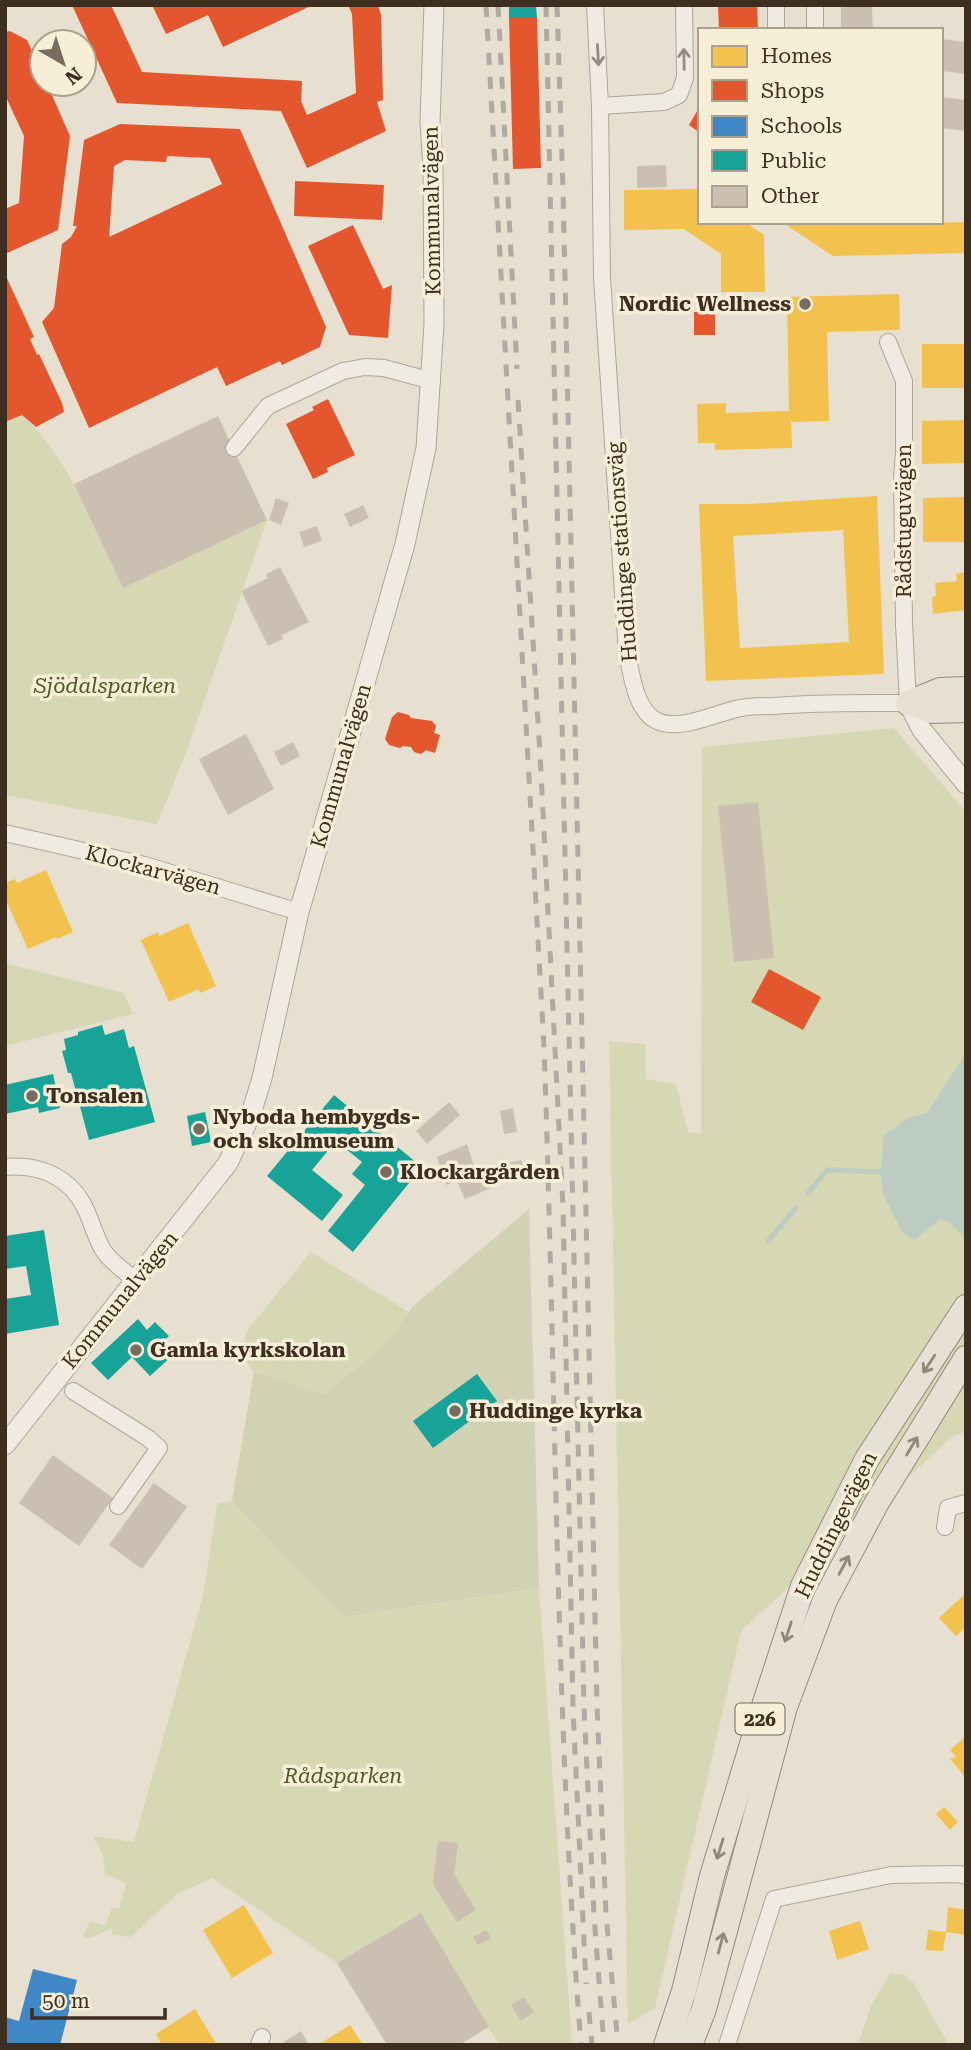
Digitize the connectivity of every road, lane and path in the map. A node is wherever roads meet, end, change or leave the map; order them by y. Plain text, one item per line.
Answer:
1 (434, 5) edge
2 (595, 5) edge
3 (684, 5) edge
4 (776, 5) edge
5 (815, 5) edge
6 (776, 28) edge
7 (815, 28) edge
8 (600, 106) junction
9 (888, 342) dead end
10 (432, 381) junction
11 (234, 448) dead end
12 (966, 688) edge
13 (908, 704) junction
14 (966, 709) edge
15 (966, 784) edge
16 (5, 833) edge
17 (299, 912) junction
18 (5, 1167) edge
19 (135, 1280) junction
20 (966, 1307) edge
21 (966, 1358) edge
22 (73, 1391) dead end
23 (5, 1445) edge
24 (966, 1503) edge
25 (118, 1506) dead end
26 (945, 1527) dead end
27 (966, 1877) edge
28 (666, 2045) edge
29 (690, 2045) edge
30 (727, 2045) edge

1 - 10 street, Kommunalvägen
2 -> 8 street, Huddinge stationsväg
8 -> 3 street
4 - 6 street
5 - 7 street
8 - 13 street, Huddinge stationsväg
9 - 13 street, Rådstuguvägen
10 - 11 street
10 - 17 street, Kommunalvägen
12 - 13 main road
13 - 14 main road
13 - 15 street
16 - 17 street, Klockarvägen
17 - 19 street, Kommunalvägen
18 - 19 street
19 - 23 street, Kommunalvägen
20 -> 28 main road, Huddingevägen / 226
29 -> 21 main road, Huddingevägen / 226
22 - 25 street, Kommunalvägen
24 - 26 street
27 - 30 street

